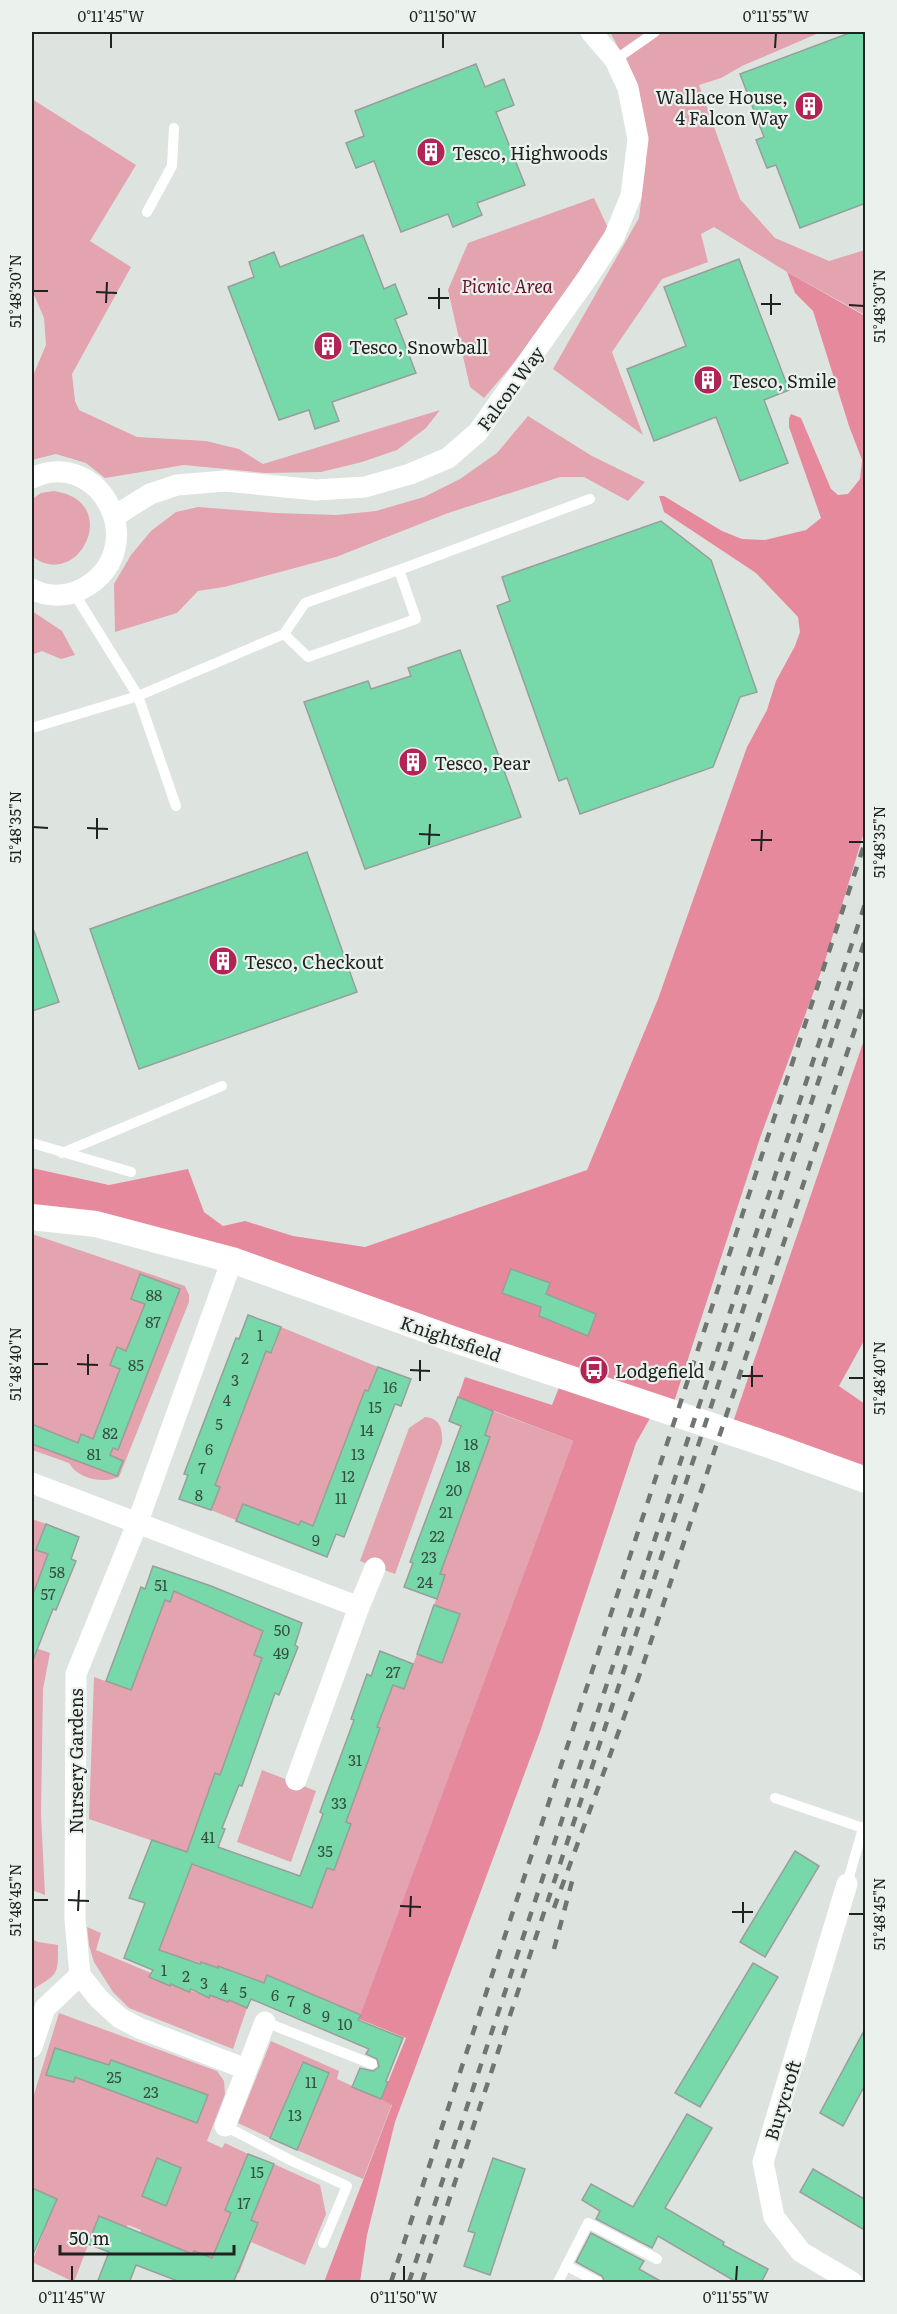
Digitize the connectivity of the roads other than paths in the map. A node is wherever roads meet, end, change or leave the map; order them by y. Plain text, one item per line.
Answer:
1 (591, 32) edge
2 (655, 32) edge
3 (615, 60) junction
4 (174, 128) dead end
5 (147, 212) dead end
6 (32, 478) edge
7 (590, 499) dead end
8 (115, 516) junction
9 (399, 570) junction
10 (32, 589) edge
11 (74, 593) junction
12 (284, 634) junction
13 (138, 696) junction
14 (32, 728) edge
15 (176, 806) dead end
16 (222, 1086) dead end
17 (32, 1143) edge
18 (62, 1153) junction
19 (131, 1172) dead end
20 (32, 1217) edge
21 (232, 1260) junction
22 (866, 1480) edge
23 (32, 1483) edge
24 (137, 1524) junction
25 (375, 1568) dead end
26 (359, 1608) junction
27 (297, 1780) dead end
28 (775, 1798) dead end
29 (864, 1826) edge
30 (847, 1884) joint
31 (80, 1975) junction
32 (266, 2022) joint
33 (32, 2047) edge
34 (372, 2064) dead end
35 (246, 2069) junction
36 (225, 2126) joint
37 (323, 2243) dead end
38 (657, 2259) dead end
39 (567, 2265) junction
40 (558, 2283) edge
41 (598, 2283) edge
42 (852, 2283) edge

1 - 3 street, Falcon Way
2 - 3 lane
3 - 8 street, Falcon Way
4 - 5 lane
6 - 8 street
7 - 9 lane
8 - 11 street
9 - 12 lane
9 - 12 lane
10 - 11 street
11 - 13 lane
12 - 13 lane
13 - 14 lane
13 - 15 lane
16 - 18 lane
17 - 18 lane
18 - 19 lane
20 - 21 street, Knightsfield
21 - 22 street, Knightsfield
21 - 24 street
23 - 24 street
24 - 26 street
24 - 31 street, Nursery Gardens
25 - 26 street
26 - 27 street
28 - 29 lane
29 - 30 lane
30 - 42 street, Burycroft
31 - 33 street
31 - 35 street
32 - 34 lane
32 - 35 street
35 - 36 street
36 - 37 lane
38 - 39 lane
39 - 40 lane
39 - 41 lane

